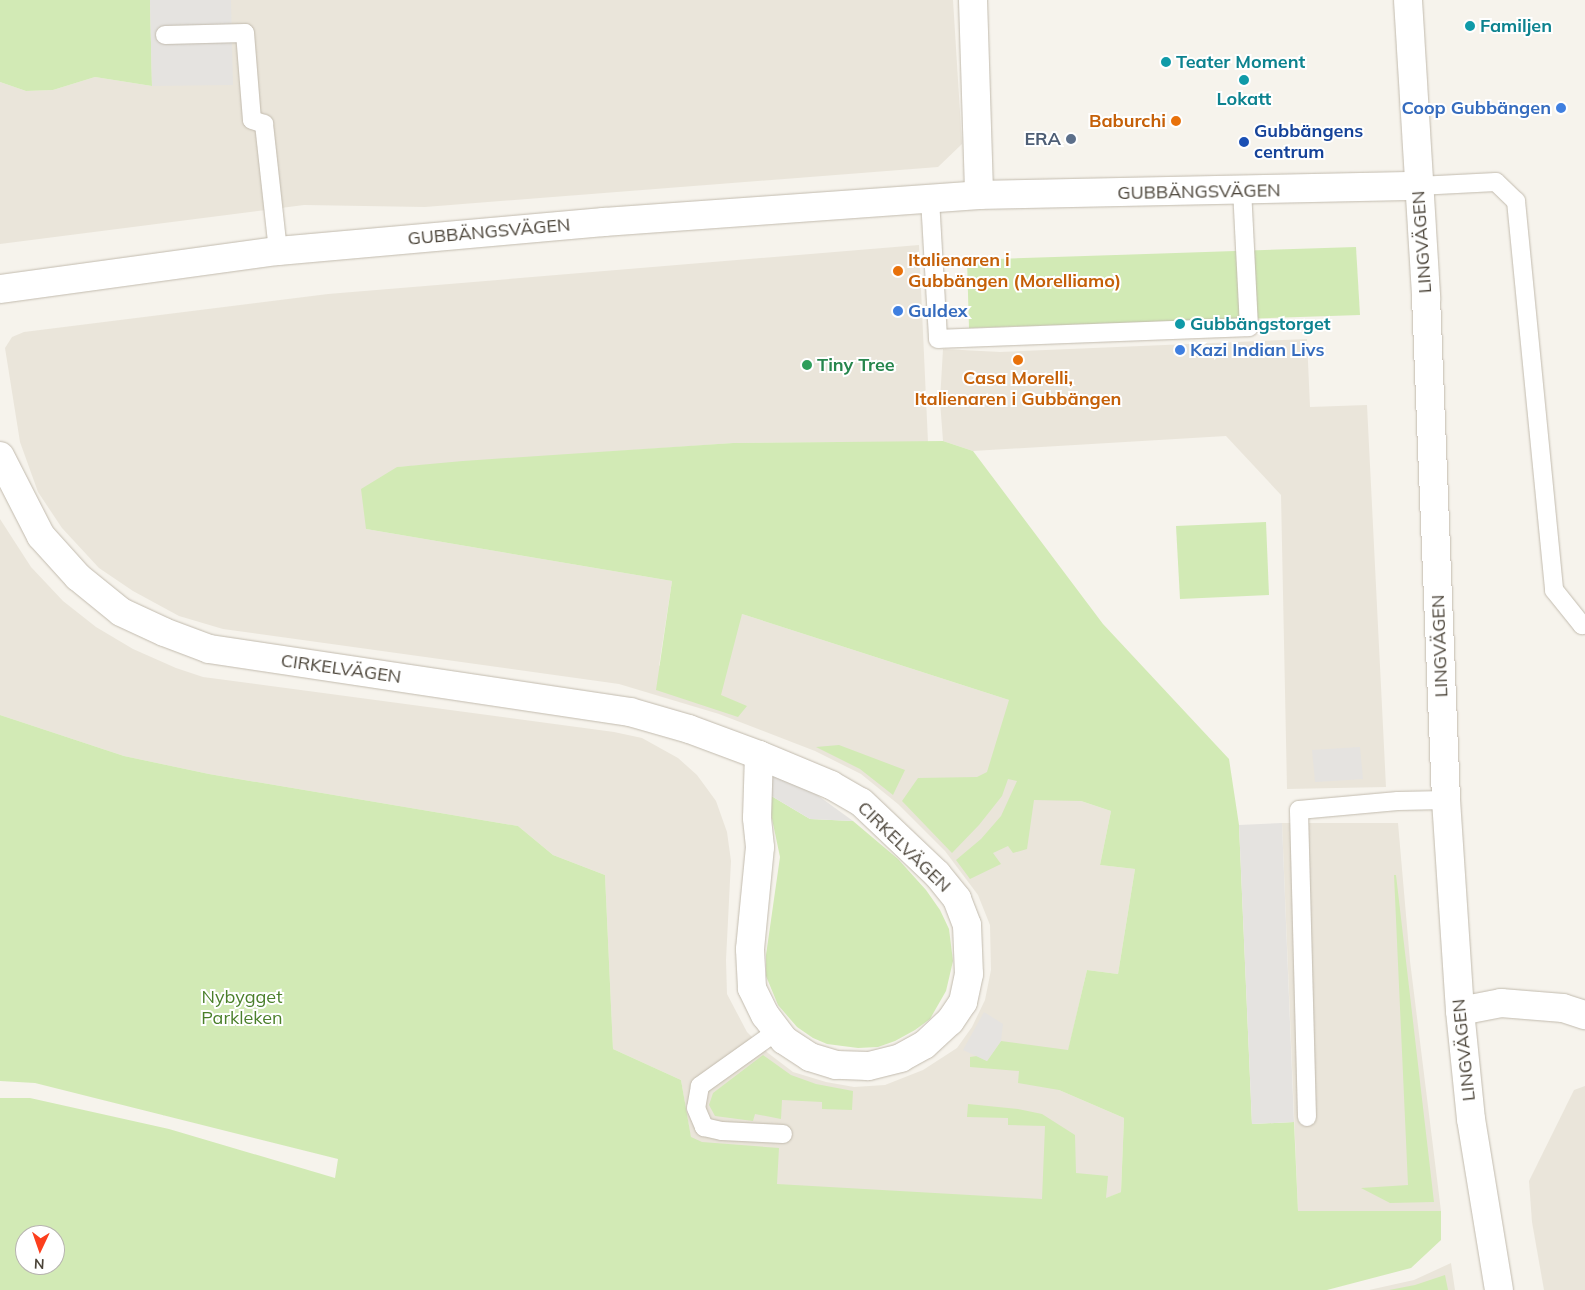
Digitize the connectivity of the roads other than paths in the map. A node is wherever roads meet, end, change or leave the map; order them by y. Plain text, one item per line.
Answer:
1 (973, 0) edge
2 (1408, 0) edge
3 (165, 35) dead end
4 (1418, 186) junction
5 (1242, 191) junction
6 (979, 195) junction
7 (930, 199) junction
8 (278, 251) junction
9 (0, 289) edge
10 (0, 456) edge
11 (1585, 624) edge
12 (760, 755) junction
13 (1446, 800) junction
14 (1460, 1011) junction
15 (1585, 1015) edge
16 (777, 1031) junction
17 (1307, 1117) dead end
18 (783, 1134) dead end
19 (1498, 1290) edge

1 - 6 street
2 - 4 street, LINGVÄGEN
3 - 8 lane
4 - 5 street, GUBBÄNGSVÄGEN
4 - 11 lane
4 - 13 street, LINGVÄGEN
5 - 6 street, GUBBÄNGSVÄGEN
5 - 7 lane
6 - 7 street, GUBBÄNGSVÄGEN
7 - 8 street, GUBBÄNGSVÄGEN
8 - 9 street, GUBBÄNGSVÄGEN
10 - 12 street, CIRKELVÄGEN
12 - 16 street, CIRKELVÄGEN
12 - 16 street, CIRKELVÄGEN
13 - 14 street, LINGVÄGEN
13 - 17 lane
14 - 15 street
14 - 19 street, LINGVÄGEN
16 - 18 lane

